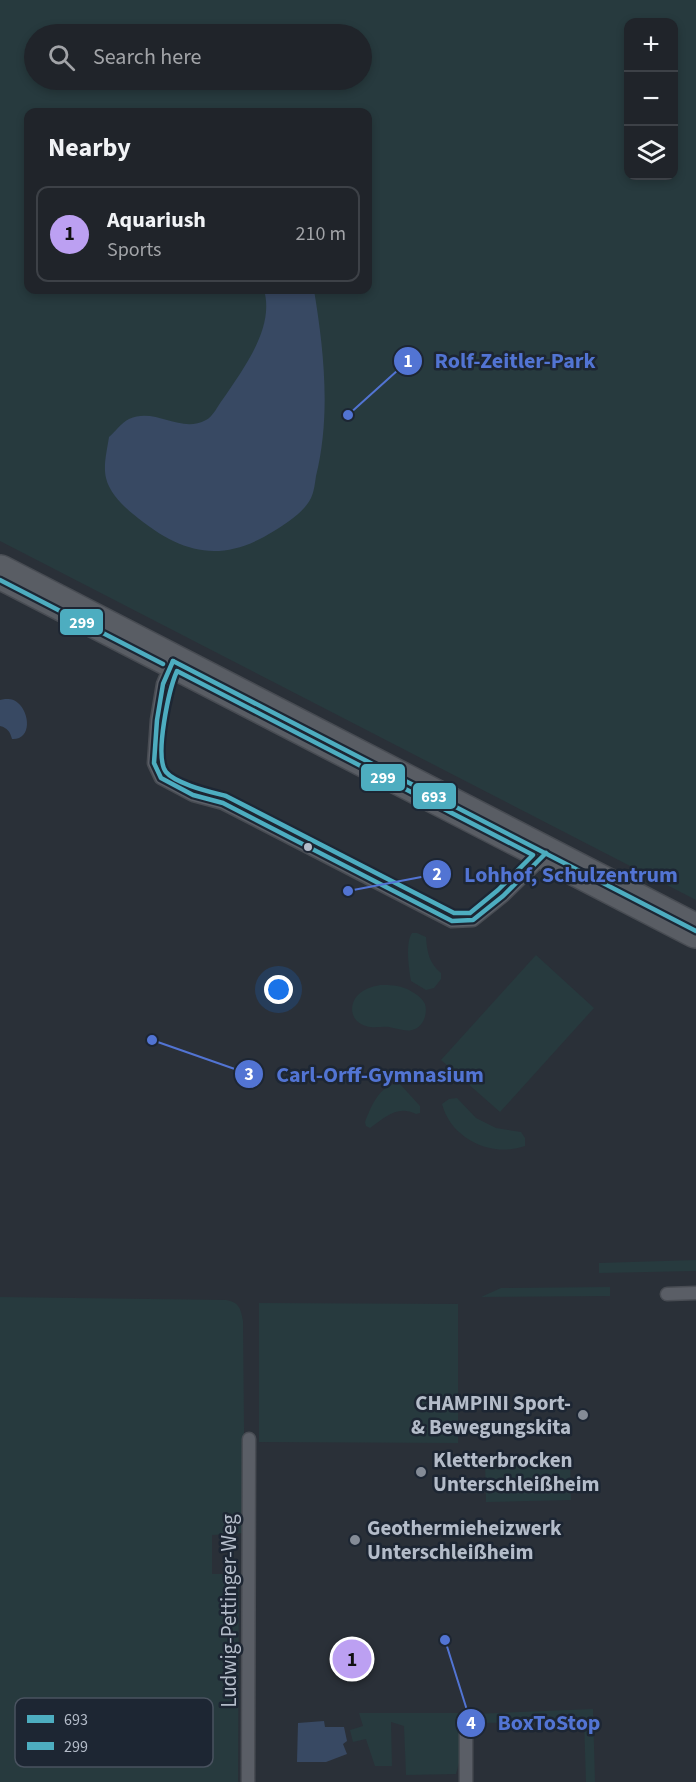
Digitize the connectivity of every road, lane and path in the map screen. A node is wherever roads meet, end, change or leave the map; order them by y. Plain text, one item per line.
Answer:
1 (0, 572) edge
2 (173, 661) junction
3 (546, 853) junction
4 (696, 931) edge
5 (696, 1293) edge
6 (667, 1294) dead end
7 (249, 1439) dead end
8 (466, 1726) dead end
9 (248, 1782) edge
10 (466, 1782) edge

1 - 2 main road
2 - 3 main road
2 - 3 lane
3 - 4 main road
5 - 6 lane
7 - 9 lane, Ludwig-Pettinger-Weg
8 - 10 lane

